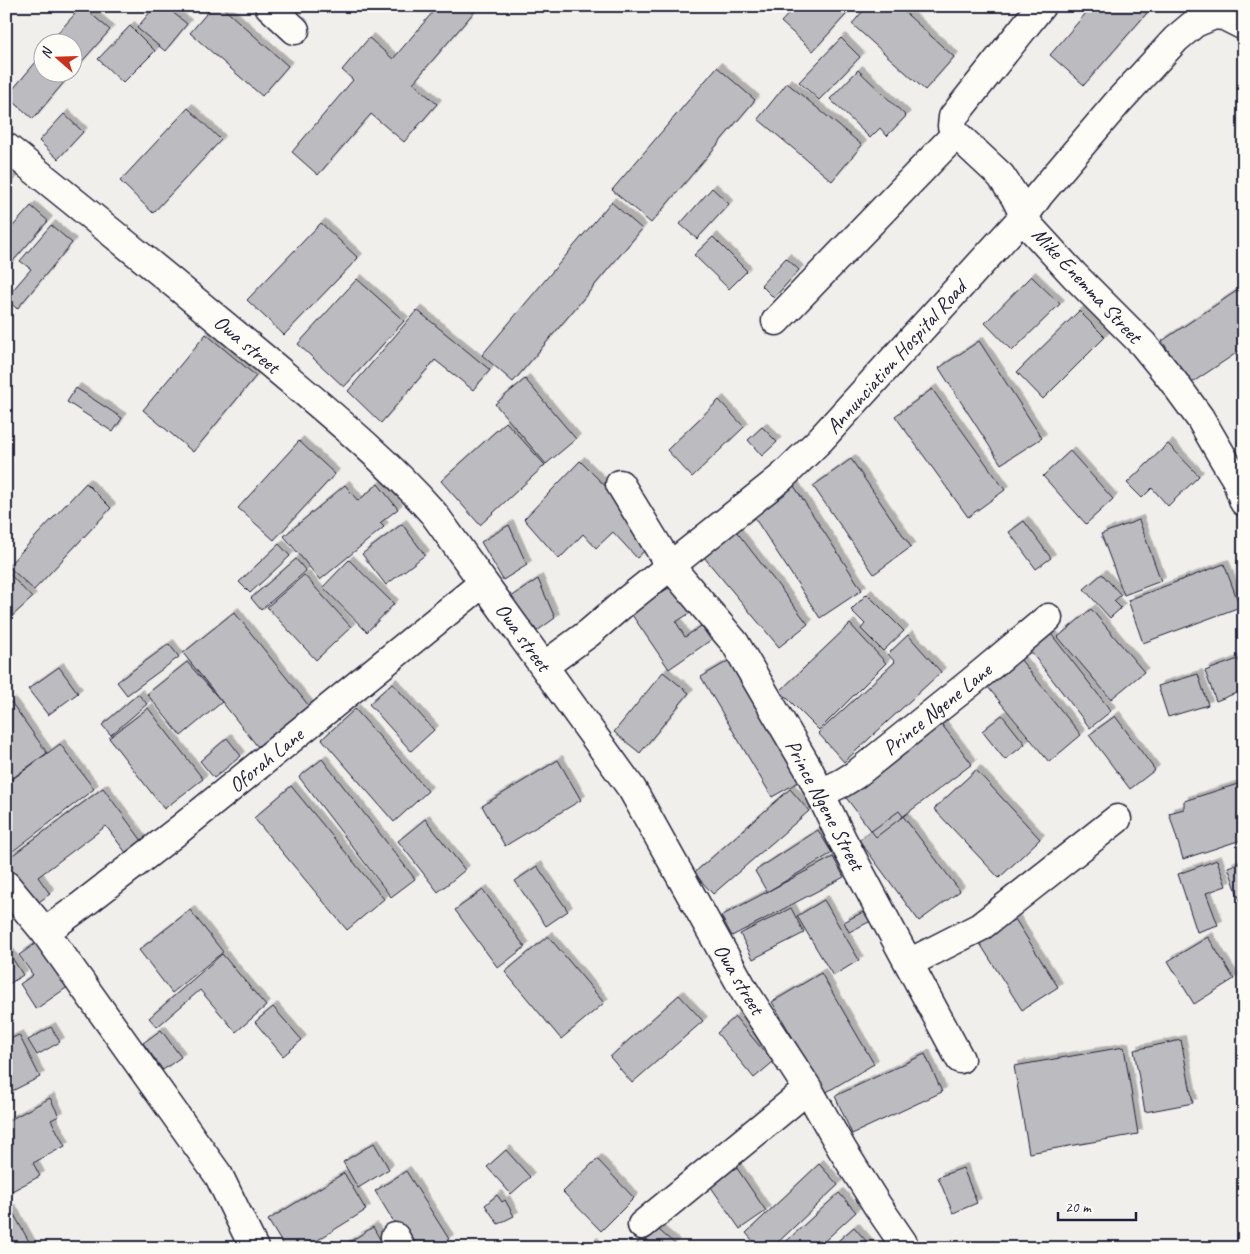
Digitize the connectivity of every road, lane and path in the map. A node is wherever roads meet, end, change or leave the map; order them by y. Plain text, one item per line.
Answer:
1 (269, 6) edge
2 (1041, 6) edge
3 (1215, 10) edge
4 (1244, 26) edge
5 (295, 30) dead end
6 (956, 134) junction
7 (6, 148) edge
8 (1026, 215) junction
9 (776, 321) dead end
10 (620, 484) dead end
11 (1244, 502) edge
12 (670, 566) junction
13 (483, 584) junction
14 (1048, 618) dead end
15 (544, 666) junction
16 (821, 793) junction
17 (1117, 820) dead end
18 (6, 885) edge
19 (45, 932) junction
20 (909, 963) junction
21 (960, 1059) dead end
22 (808, 1089) junction
23 (642, 1225) dead end
24 (903, 1243) dead end
25 (254, 1248) edge

1 - 5 street
2 - 6 street
3 - 4 street, Annunciation Hospital Road
3 - 8 street, Annunciation Hospital Road
6 - 8 street, Mike Enemma Street
6 - 9 street
7 - 13 street, Owa street
8 - 11 street, Mike Enemma Street
8 - 12 street, Annunciation Hospital Road
10 - 12 street, Prince Ngene Street
12 - 15 street, Annunciation Hospital Road
12 - 16 street, Prince Ngene Street
13 - 15 street, Owa street
13 - 19 street, Oforah Lane
14 - 16 street, Prince Ngene Lane
15 - 22 street, Owa street
16 - 20 street, Prince Ngene Street
17 - 20 street
18 - 19 street
19 - 25 street
20 - 21 street, Prince Ngene Street
22 - 23 street
22 - 24 street, Owa street

